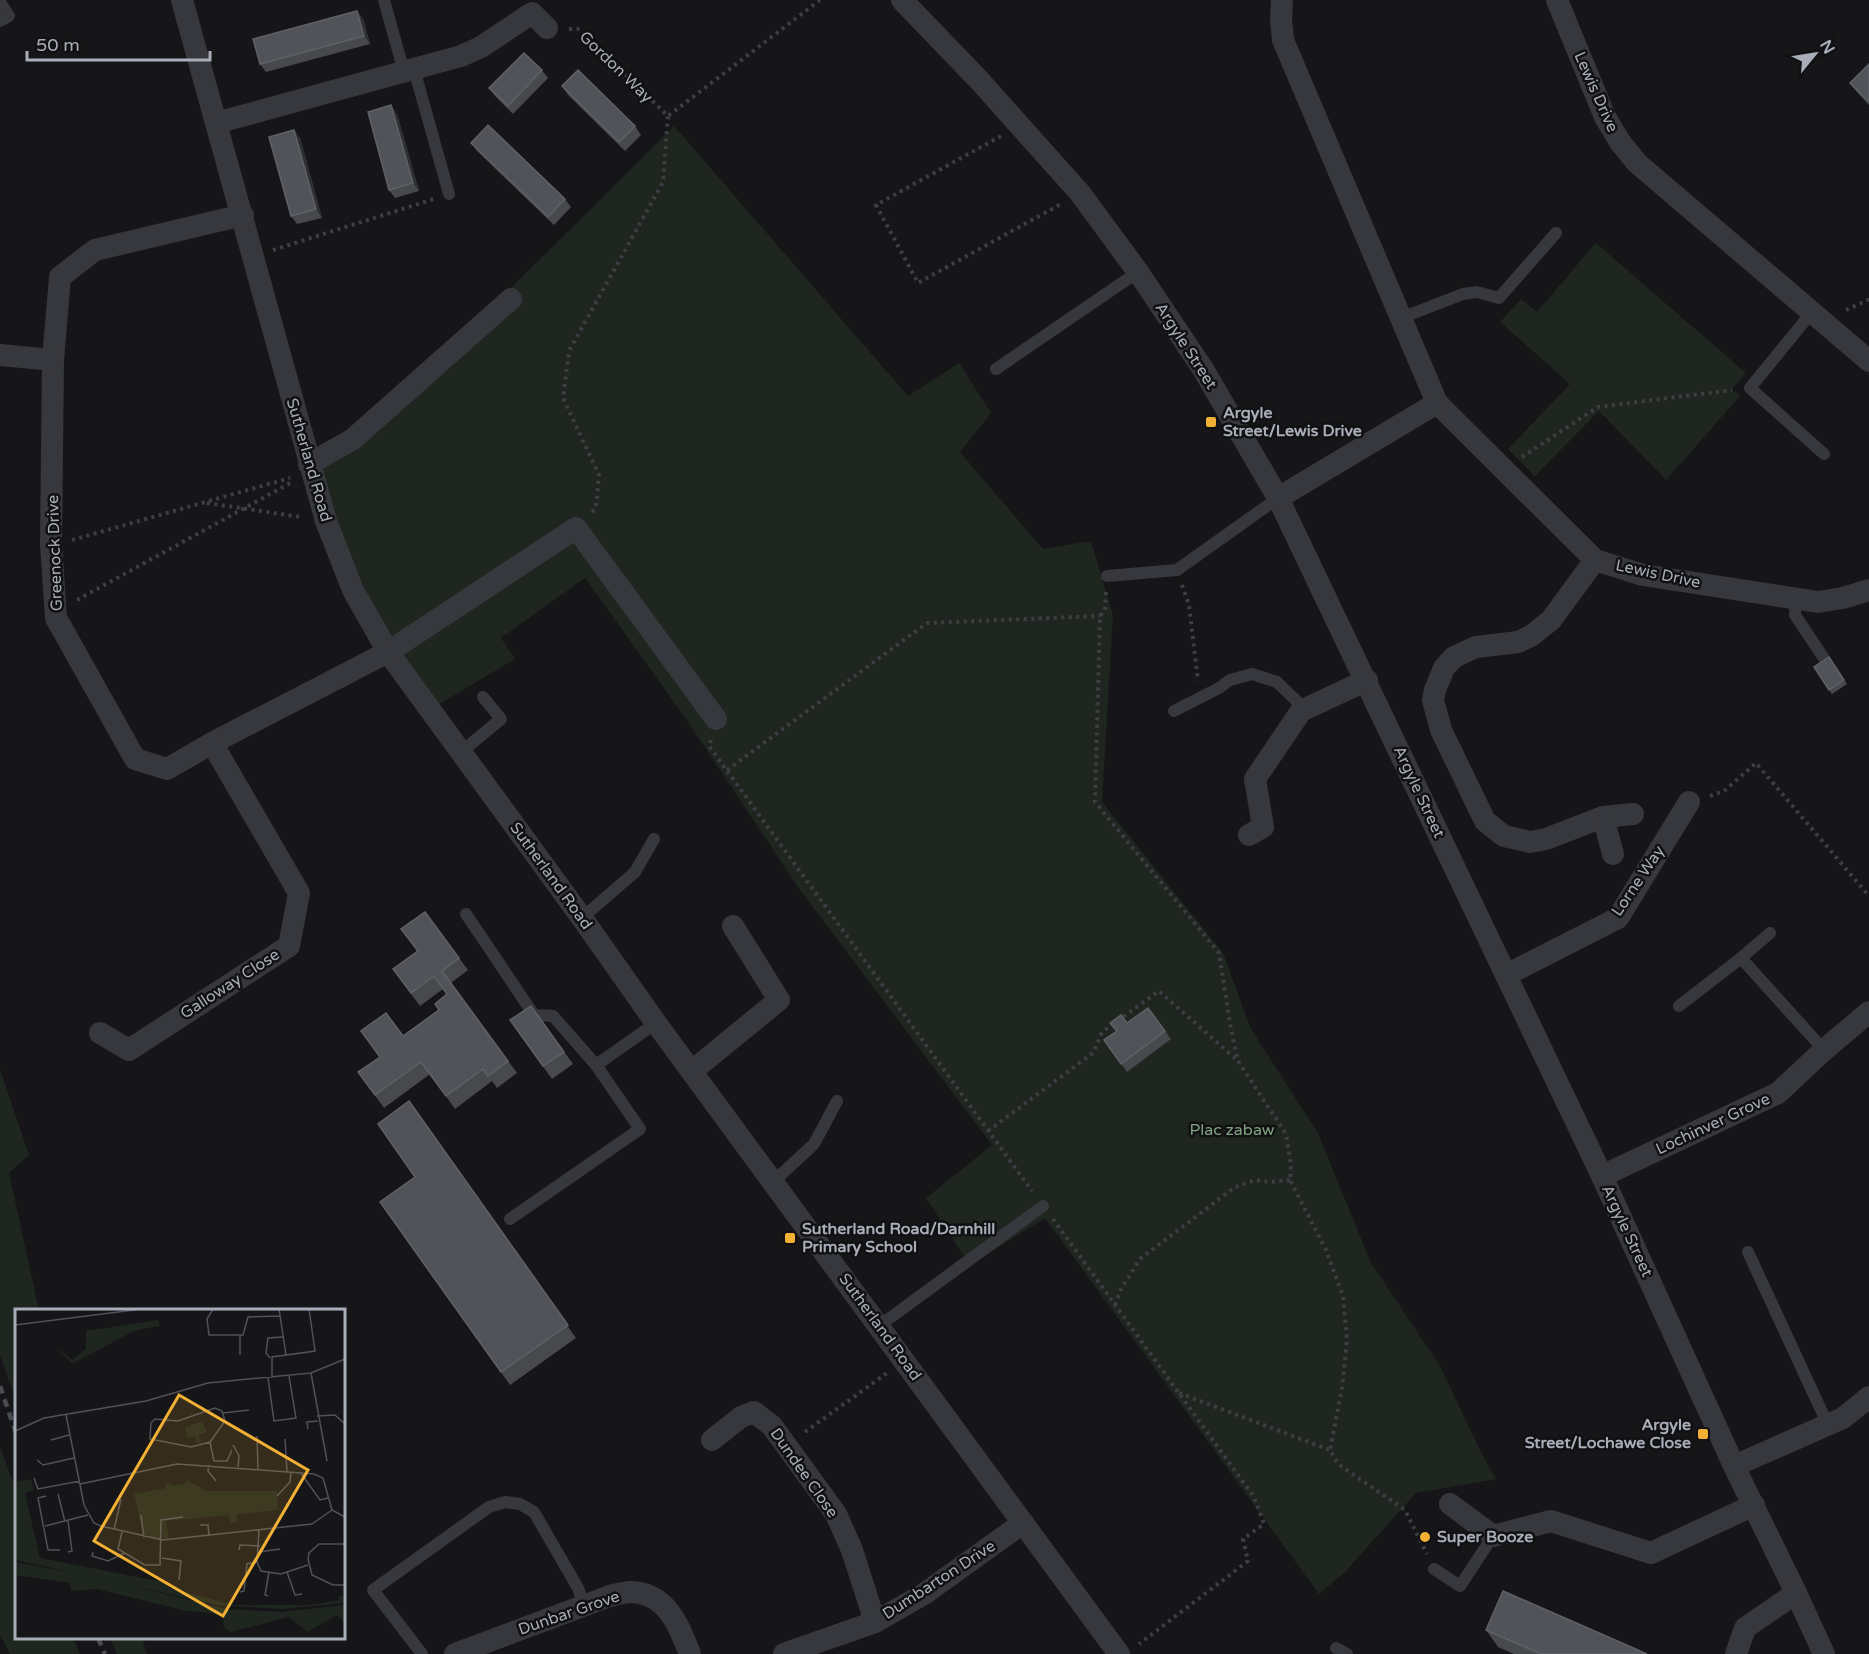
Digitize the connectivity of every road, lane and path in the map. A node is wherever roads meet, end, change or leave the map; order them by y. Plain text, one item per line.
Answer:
1 (182, 0) edge
2 (384, 0) edge
3 (820, 0) edge
4 (902, 0) edge
5 (1282, 0) edge
6 (1557, 0) edge
7 (0, 2) edge
8 (0, 21) edge
9 (547, 28) joint
10 (409, 71) junction
11 (668, 116) junction
12 (216, 123) junction
13 (1018, 124) junction
14 (1080, 193) junction
15 (449, 194) joint
16 (243, 215) junction
17 (1556, 233) dead end
18 (254, 256) junction
19 (1138, 272) junction
20 (511, 299) dead end
21 (1869, 301) edge
22 (1812, 312) junction
23 (1843, 312) dead end
24 (1401, 318) junction
25 (0, 355) edge
26 (53, 360) junction
27 (1869, 361) edge
28 (996, 369) dead end
29 (1750, 388) junction
30 (1437, 403) junction
31 (1824, 454) dead end
32 (310, 468) junction
33 (1506, 472) junction
34 (1278, 498) junction
35 (204, 502) junction
36 (242, 508) junction
37 (326, 521) junction
38 (576, 528) junction
39 (52, 546) junction
40 (1595, 560) junction
41 (1177, 570) junction
42 (1107, 576) joint
43 (1869, 590) edge
44 (1796, 598) junction
45 (56, 612) junction
46 (1100, 616) junction
47 (388, 652) junction
48 (1823, 657) dead end
49 (1367, 680) junction
50 (483, 697) dead end
51 (1199, 698) junction
52 (1305, 709) junction
53 (1174, 711) dead end
54 (717, 719) dead end
55 (212, 743) junction
56 (461, 752) junction
57 (727, 771) dead end
58 (1689, 802) joint
59 (1633, 814) dead end
60 (1603, 817) junction
61 (1249, 835) dead end
62 (654, 839) dead end
63 (1613, 854) dead end
64 (1869, 896) edge
65 (466, 914) dead end
66 (582, 918) junction
67 (733, 926) dead end
68 (1770, 933) dead end
69 (1741, 958) junction
70 (1506, 975) junction
71 (1679, 1006) dead end
72 (1869, 1012) edge
73 (656, 1023) junction
74 (100, 1033) dead end
75 (1824, 1050) junction
76 (1238, 1061) junction
77 (596, 1065) junction
78 (692, 1071) junction
79 (837, 1101) dead end
80 (988, 1131) dead end
81 (1602, 1176) junction
82 (1290, 1180) junction
83 (773, 1182) junction
84 (1043, 1206) dead end
85 (510, 1219) dead end
86 (1748, 1252) dead end
87 (1115, 1305) dead end
88 (879, 1326) junction
89 (904, 1360) junction
90 (1179, 1393) dead end
91 (1869, 1397) edge
92 (1828, 1425) junction
93 (712, 1440) dead end
94 (787, 1445) junction
95 (1330, 1450) junction
96 (1734, 1466) junction
97 (1450, 1504) dead end
98 (1754, 1505) junction
99 (1023, 1523) junction
100 (1493, 1536) junction
101 (1434, 1569) joint
102 (1797, 1593) junction
103 (584, 1605) junction
104 (875, 1622) junction
105 (814, 1649) edge
106 (422, 1654) edge
107 (455, 1654) edge
108 (690, 1654) edge
109 (784, 1654) edge
110 (1119, 1654) edge
111 (1736, 1654) edge
112 (1824, 1654) edge

1 - 12 street, Sutherland Road
2 - 10 lane
3 - 11 path, Gordon Way
4 - 13 street, Argyle Street
5 - 24 street, Lewis Drive
6 - 22 street, Lewis Drive
7 - 8 lane
9 - 10 street
9 - 11 path, Gordon Way
10 - 12 street
10 - 15 lane
11 - 38 path
12 - 16 street, Sutherland Road
13 - 14 street, Argyle Street
13 - 14 path
14 - 19 street, Argyle Street
15 - 18 path
16 - 18 street, Sutherland Road
16 - 26 street, Greenock Drive
17 - 24 lane
18 - 32 street, Sutherland Road
19 - 28 lane
19 - 34 street, Argyle Street
20 - 32 street
21 - 23 path
22 - 27 street, Lewis Drive
22 - 29 lane
24 - 30 street, Lewis Drive
25 - 26 street
26 - 39 street, Greenock Drive
29 - 31 lane
29 - 33 path
30 - 33 street, Lewis Drive
30 - 34 street
32 - 35 path
32 - 36 path
32 - 37 street, Sutherland Road
33 - 40 street, Lewis Drive
34 - 41 lane
34 - 49 street, Argyle Street
35 - 36 path
35 - 39 path
36 - 37 path
36 - 45 path
37 - 47 street, Sutherland Road
38 - 47 street, Greenock Drive
38 - 54 street
39 - 45 street, Greenock Drive
40 - 44 street, Lewis Drive
40 - 60 street
41 - 42 lane
41 - 51 path
42 - 46 path
43 - 44 street, Lewis Drive
44 - 48 lane
45 - 55 street, Greenock Drive
46 - 57 path
46 - 76 path
47 - 55 street, Greenock Drive
47 - 56 street, Sutherland Road
49 - 52 street
49 - 70 street, Argyle Street
50 - 56 lane
51 - 52 lane
51 - 53 lane
52 - 61 street
55 - 74 street, Galloway Close
56 - 66 street, Sutherland Road
58 - 64 path
58 - 70 street, Lorne Way
59 - 60 street
60 - 63 street
62 - 66 lane
65 - 77 lane
66 - 73 street, Sutherland Road
67 - 78 street
68 - 69 lane
69 - 71 lane
69 - 75 lane
70 - 81 street, Argyle Street
72 - 75 street, Lochinver Grove
73 - 77 lane
73 - 78 street, Sutherland Road
75 - 81 street, Lochinver Grove
76 - 80 path
76 - 82 path
77 - 85 lane
78 - 83 street, Sutherland Road
79 - 83 lane
81 - 96 street, Argyle Street
82 - 87 path
82 - 95 path
83 - 88 street, Sutherland Road
84 - 88 lane
86 - 92 lane
88 - 89 street, Sutherland Road
89 - 94 path
89 - 99 street, Sutherland Road
90 - 95 path
91 - 92 street
92 - 96 street
93 - 94 street, Dundee Close
94 - 104 street, Dundee Close
95 - 101 path
96 - 98 street, Argyle Street
97 - 100 street
98 - 100 street
98 - 102 street, Argyle Street
99 - 104 street, Dumbarton Drive
99 - 110 street, Sutherland Road
100 - 101 lane
102 - 111 street
102 - 112 street, Argyle Street
103 - 106 lane
103 - 107 street, Dunbar Grove
103 - 108 street, Dunbar Grove
104 - 105 street, Dumbarton Drive
105 - 109 street, Dumbarton Drive

